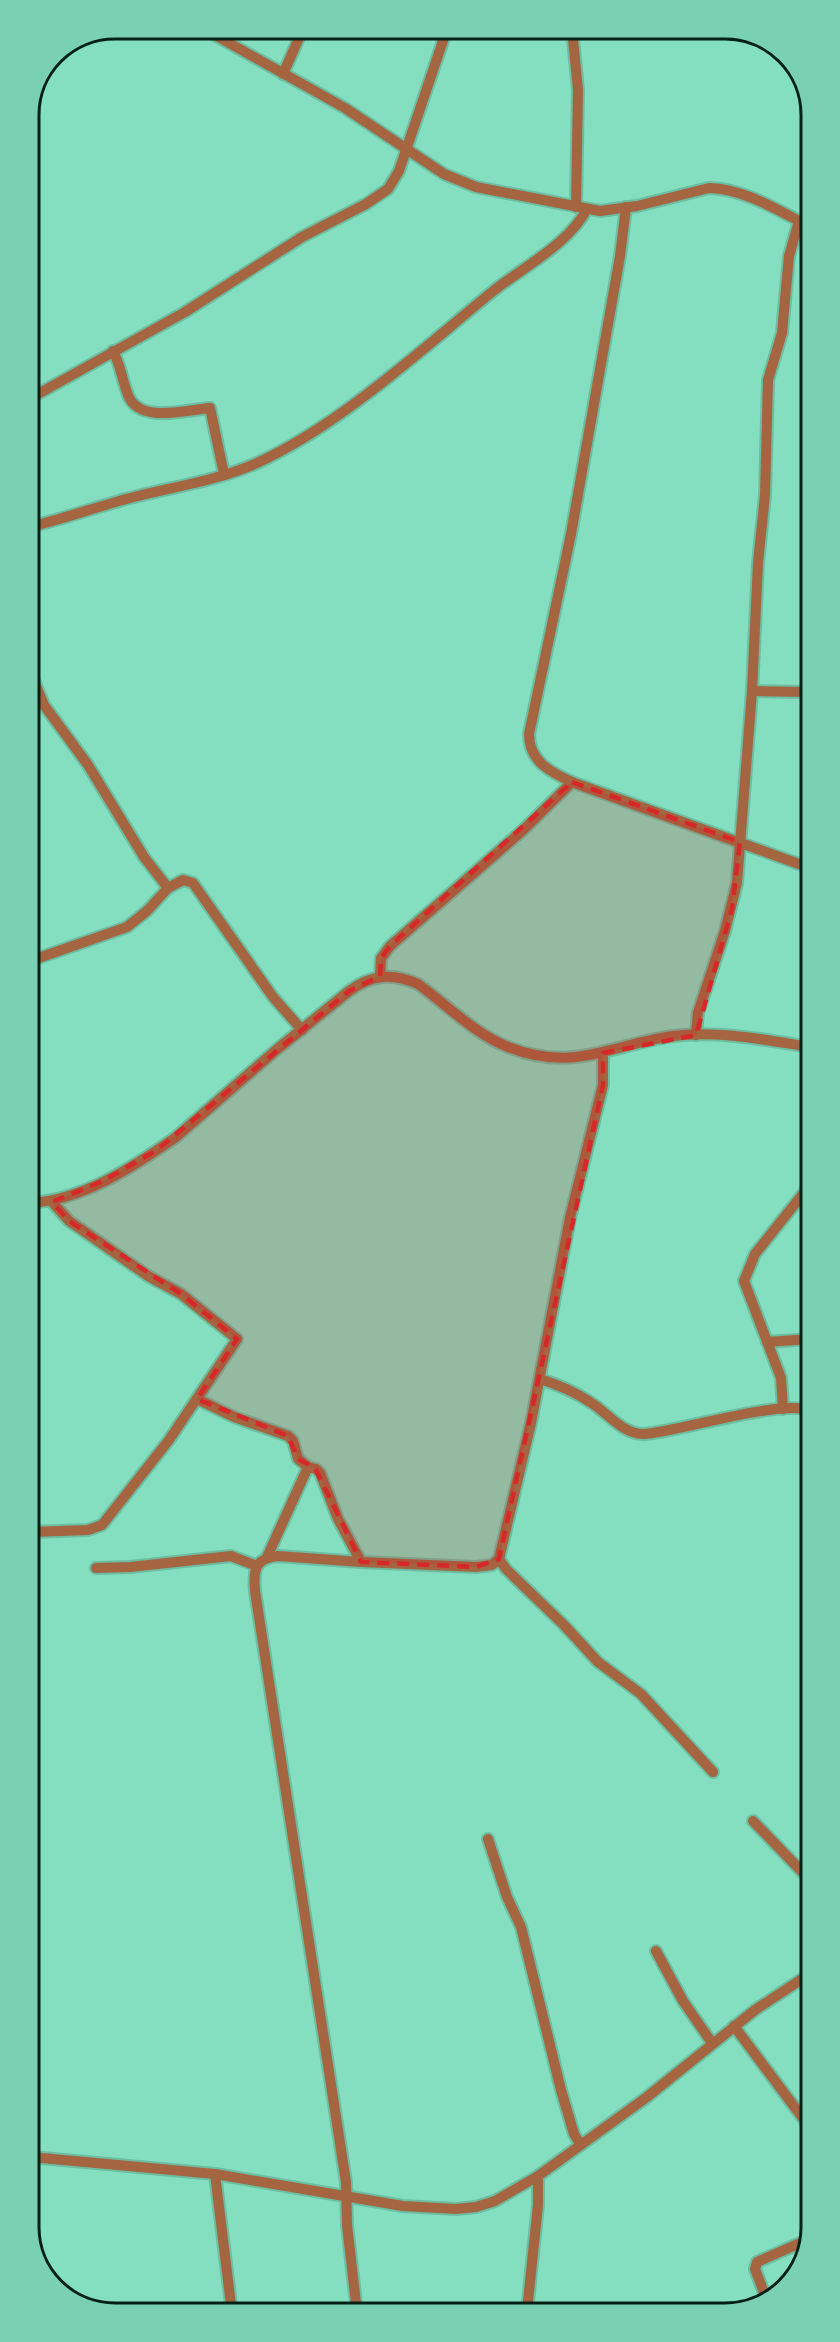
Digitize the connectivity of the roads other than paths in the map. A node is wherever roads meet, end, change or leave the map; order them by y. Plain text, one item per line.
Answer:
1 (223, 39) edge
2 (298, 39) edge
3 (444, 39) edge
4 (573, 39) edge
5 (283, 74) junction
6 (407, 151) junction
7 (626, 207) junction
8 (581, 208) junction
9 (801, 222) edge
10 (801, 230) edge
11 (113, 351) junction
12 (39, 393) edge
13 (224, 474) junction
14 (39, 524) edge
15 (752, 691) junction
16 (801, 692) edge
17 (39, 693) edge
18 (572, 782) junction
19 (740, 842) junction
20 (801, 865) edge
21 (168, 888) junction
22 (39, 958) edge
23 (380, 976) junction
24 (302, 1030) junction
25 (696, 1035) junction
26 (801, 1046) edge
27 (603, 1053) junction
28 (801, 1196) edge
29 (52, 1202) junction
30 (39, 1203) edge
31 (801, 1340) edge
32 (767, 1342) junction
33 (540, 1379) junction
34 (197, 1399) junction
35 (801, 1407) edge
36 (783, 1409) junction
37 (308, 1467) junction
38 (39, 1532) edge
39 (267, 1557) junction
40 (500, 1559) junction
41 (361, 1562) junction
42 (257, 1566) junction
43 (96, 1568) dead end
44 (713, 1772) dead end
45 (753, 1821) dead end
46 (488, 1839) dead end
47 (801, 1871) edge
48 (656, 1951) dead end
49 (801, 1980) edge
50 (734, 2026) junction
51 (712, 2043) junction
52 (801, 2116) edge
53 (580, 2144) junction
54 (39, 2158) edge
55 (215, 2174) junction
56 (538, 2176) junction
57 (347, 2197) junction
58 (800, 2243) edge
59 (764, 2292) edge
60 (231, 2303) edge
61 (356, 2303) edge
62 (528, 2303) edge

1 - 5 street
2 - 5 street
3 - 6 street
4 - 8 street
5 - 6 street
6 - 8 street
6 - 11 street
7 - 8 street
7 - 9 street
7 - 18 street
8 - 13 street
10 - 15 street
11 - 12 street
11 - 13 street
13 - 14 street
15 - 16 street
15 - 19 street
17 - 21 street
18 - 19 street
18 - 23 street
19 - 20 street
19 - 25 street
21 - 22 street
21 - 24 street
23 - 24 street
23 - 27 street
24 - 29 street
25 - 26 street
25 - 27 street
27 - 33 street
28 - 32 street
29 - 30 street
29 - 34 street
31 - 32 street
32 - 36 street
33 - 36 street
33 - 40 street
34 - 37 street
34 - 38 street
35 - 36 street
37 - 39 street
37 - 41 street
39 - 41 street
39 - 42 street
40 - 41 street
40 - 44 street
42 - 43 street
42 - 57 street
45 - 47 street
46 - 53 street
48 - 51 street
49 - 50 street
50 - 51 street
50 - 52 street
51 - 53 street
53 - 56 street
54 - 55 street
55 - 57 street
55 - 60 street
56 - 57 street
56 - 62 street
57 - 61 street
58 - 59 street

